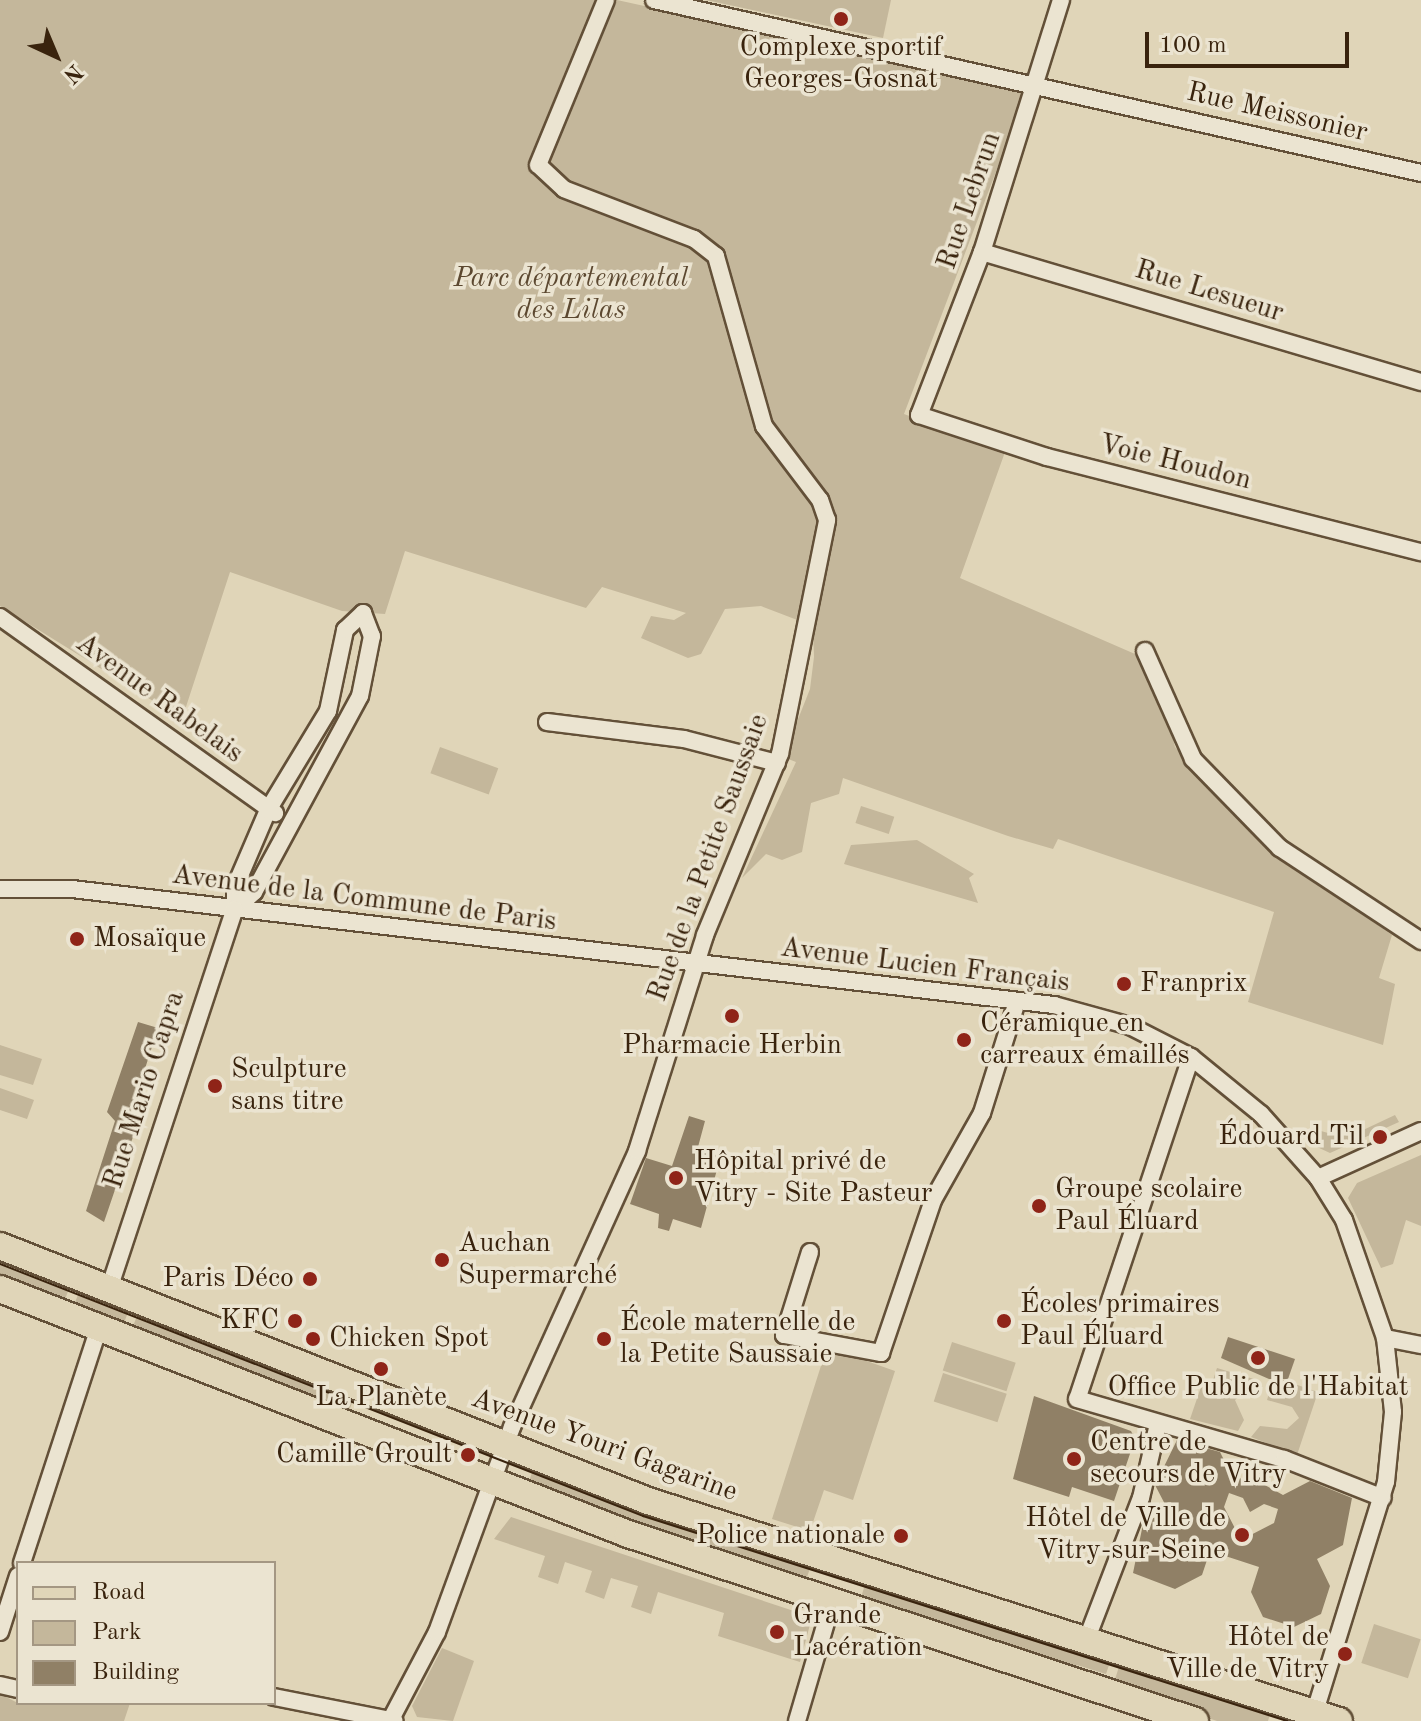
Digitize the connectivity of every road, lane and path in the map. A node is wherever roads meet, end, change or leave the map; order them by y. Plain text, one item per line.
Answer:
1 (606, 0) edge
2 (654, 0) edge
3 (1061, 0) edge
4 (1039, 83) junction
5 (1421, 173) edge
6 (982, 252) junction
7 (1421, 382) edge
8 (919, 415) joint
9 (1421, 552) edge
10 (0, 617) edge
11 (1145, 651) dead end
12 (328, 711) junction
13 (349, 719) junction
14 (547, 722) dead end
15 (777, 763) junction
16 (268, 810) junction
17 (290, 818) junction
18 (0, 889) edge
19 (232, 916) junction
20 (1421, 941) edge
21 (695, 964) junction
22 (722, 968) joint
23 (1017, 1001) junction
24 (1191, 1057) junction
25 (1421, 1131) edge
26 (1318, 1178) junction
27 (0, 1246) edge
28 (810, 1252) dead end
29 (0, 1289) edge
30 (109, 1289) junction
31 (99, 1328) junction
32 (1385, 1338) junction
33 (1421, 1345) edge
34 (1158, 1424) junction
35 (507, 1446) junction
36 (494, 1483) junction
37 (1383, 1498) junction
38 (23, 1561) edge
39 (16, 1582) edge
40 (832, 1602) junction
41 (0, 1632) edge
42 (1086, 1641) junction
43 (276, 1697) edge
44 (1327, 1717) edge
45 (392, 1720) edge
46 (797, 1721) edge
47 (1195, 1721) edge

1 - 15 street, Rue de la Petite Saussaie
2 - 4 street, Rue Meissonier
3 - 4 street, Rue Lebrun
4 - 5 street, Rue Meissonier
4 - 6 street, Rue Lebrun
6 - 7 street, Rue Lesueur
6 - 8 street, Rue Lebrun
8 - 9 street, Voie Houdon
10 - 16 street, Avenue Rabelais
11 - 20 street
12 - 13 street
12 - 13 street, Rue Mario Capra
12 - 16 street, Rue Mario Capra
13 - 17 street, Rue Mario Capra
14 - 15 street
15 - 21 street, Rue de la Petite Saussaie
16 - 17 street, Avenue Rabelais
16 - 19 street, Rue Mario Capra
17 - 19 street, Rue Mario Capra
18 - 19 street, Avenue de la Commune de Paris
19 - 21 street, Avenue de la Commune de Paris
19 - 30 street, Rue Mario Capra
21 - 22 street, Avenue de la Commune de Paris
21 - 35 street, Rue de la Petite Saussaie
22 - 23 street, Avenue Lucien Français
23 - 24 street, Avenue Lucien Français
23 - 28 street
24 - 26 street, Avenue Lucien Français
24 - 34 street
25 - 26 street
26 - 32 street, Avenue Lucien Français
27 - 30 main road, Avenue Youri Gagarine
29 - 31 main road
30 - 35 main road, Avenue Youri Gagarine
31 - 36 main road
31 - 38 street
32 - 33 street
32 - 37 street, Avenue Lucien Français
34 - 37 street
34 - 42 street
35 - 36 street, Rue de la Petite Saussaie
35 - 42 main road, Avenue Youri Gagarine
36 - 40 main road
36 - 45 street, Rue de la Petite Saussaie
37 - 44 street, Avenue Lucien Français
39 - 41 street
40 - 46 street
40 - 47 main road
42 - 44 main road, Avenue Youri Gagarine
43 - 45 street

